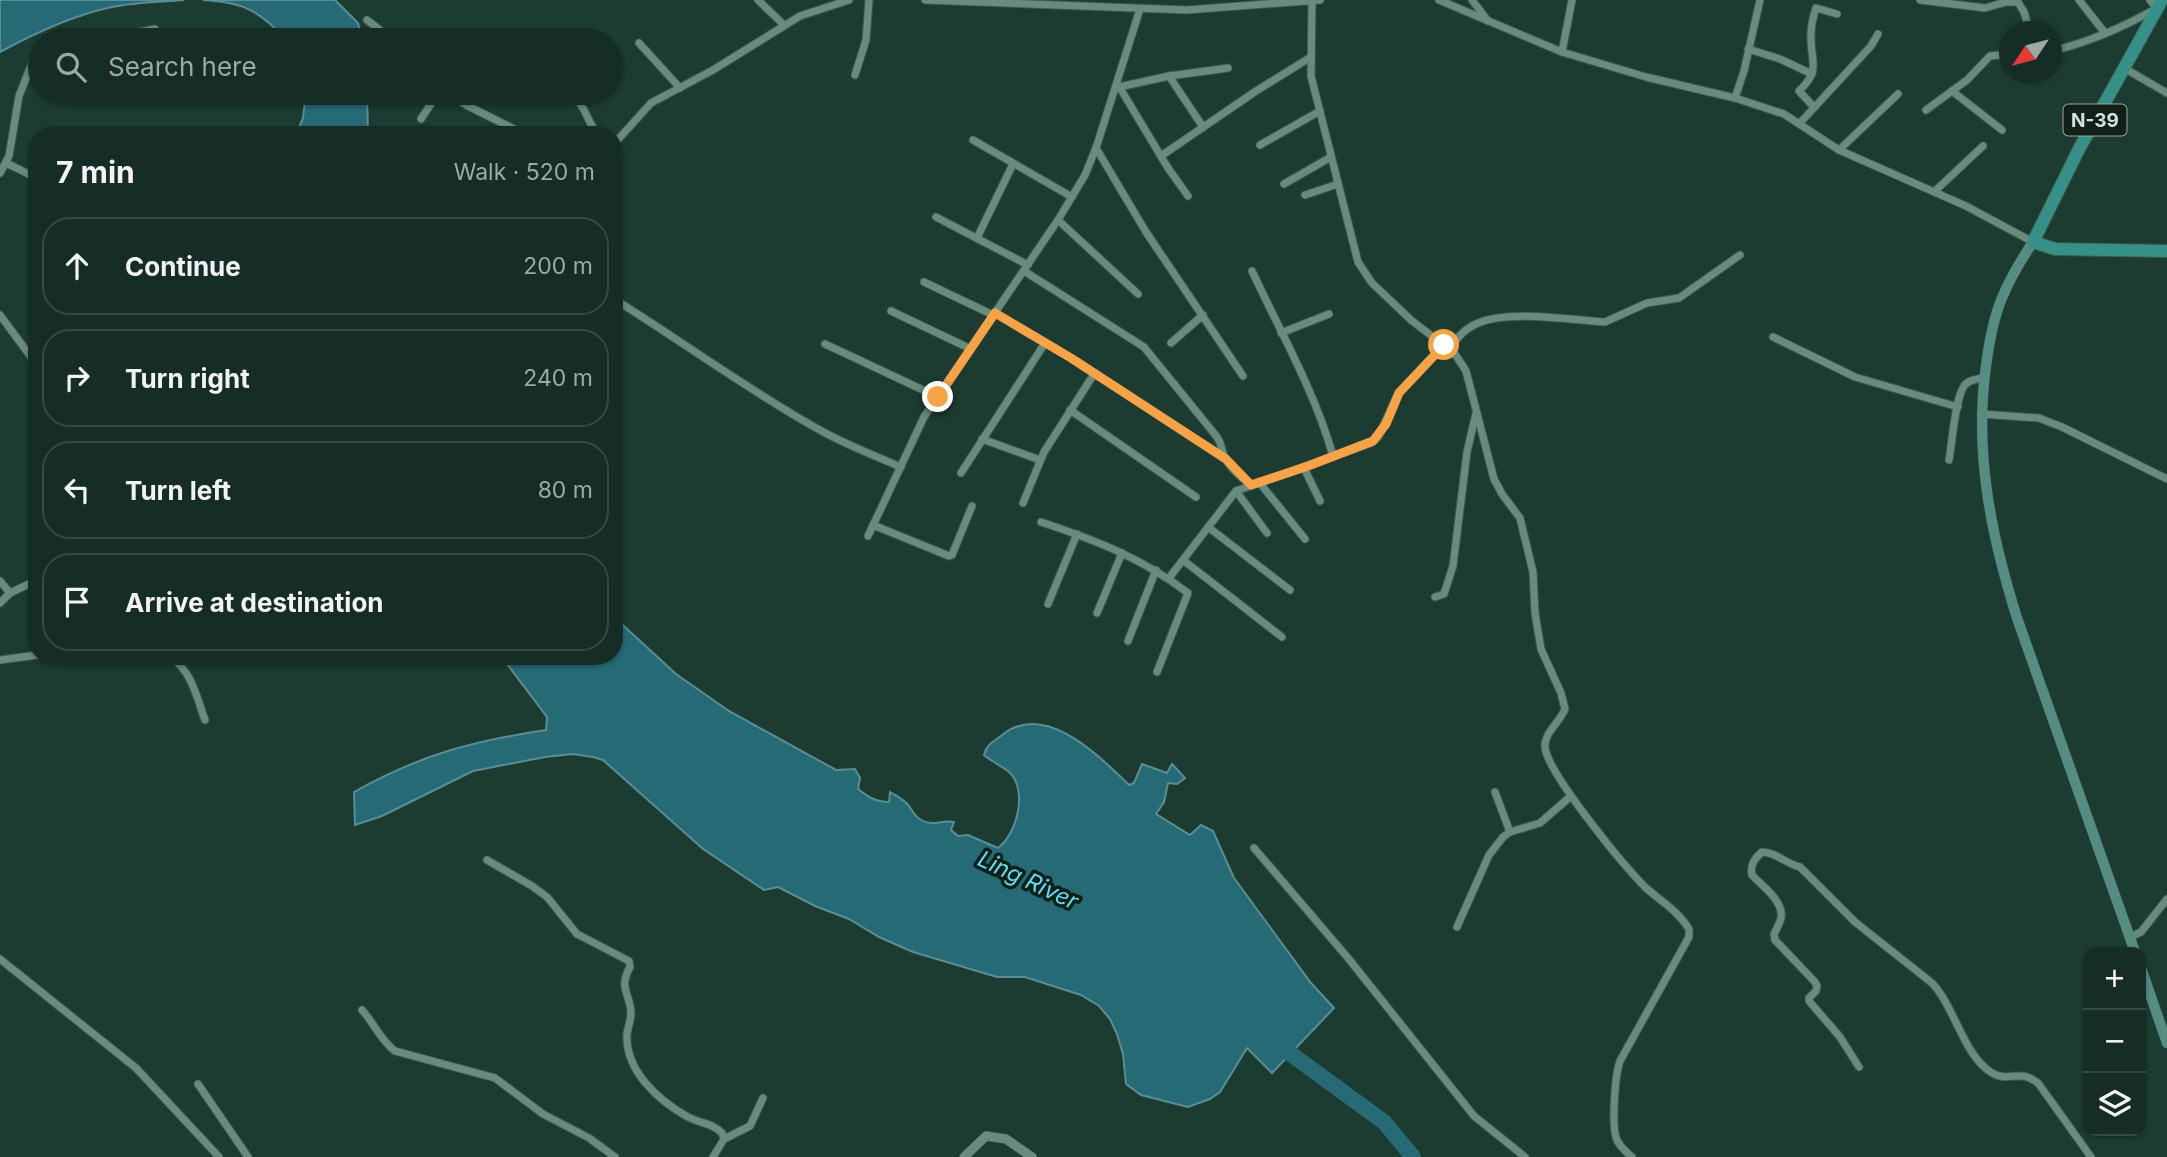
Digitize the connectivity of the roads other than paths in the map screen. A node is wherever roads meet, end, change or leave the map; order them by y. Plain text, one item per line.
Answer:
1 (758, 0) edge
2 (849, 0) edge
3 (869, 0) edge
4 (925, 0) edge
5 (1207, 0) edge
6 (1320, 0) edge
7 (1439, 0) edge
8 (1472, 0) edge
9 (1572, 0) edge
10 (1760, 0) edge
11 (1920, 0) edge
12 (2079, 0) edge
13 (942, 1) edge
14 (1312, 1) edge
15 (2160, 2) edge
16 (1061, 3) edge
17 (1102, 4) edge
18 (1140, 9) junction
19 (1207, 9) junction
20 (1837, 14) dead end
21 (368, 20) dead end
22 (2027, 21) edge
23 (1488, 22) junction
24 (784, 26) junction
25 (378, 28) edge
26 (2105, 33) junction
27 (1878, 34) dead end
28 (639, 43) dead end
29 (2062, 48) edge
30 (1748, 49) junction
31 (1562, 52) junction
32 (1999, 55) edge
33 (1311, 57) junction
34 (1228, 68) dead end
35 (2124, 68) junction
36 (28, 72) edge
37 (1812, 74) junction
38 (855, 75) dead end
39 (1169, 75) junction
40 (1118, 85) junction
41 (680, 88) junction
42 (1952, 91) junction
43 (2167, 93) edge
44 (1898, 94) dead end
45 (1735, 98) junction
46 (430, 105) edge
47 (466, 105) edge
48 (582, 105) edge
49 (1814, 107) junction
50 (1926, 110) dead end
51 (1320, 111) junction
52 (421, 119) dead end
53 (1799, 124) junction
54 (508, 126) edge
55 (592, 126) edge
56 (1203, 127) junction
57 (2002, 130) dead end
58 (623, 134) edge
59 (974, 140) dead end
60 (1260, 145) dead end
61 (1983, 146) dead end
62 (1096, 148) junction
63 (1839, 150) junction
64 (1161, 156) junction
65 (1331, 157) junction
66 (6, 163) junction
67 (1013, 164) junction
68 (0, 173) edge
69 (28, 174) edge
70 (1284, 184) dead end
71 (1338, 184) junction
72 (1935, 191) junction
73 (1305, 195) dead end
74 (1188, 196) dead end
75 (1072, 197) junction
76 (936, 216) dead end
77 (1058, 220) junction
78 (977, 237) junction
79 (2033, 242) junction
80 (2167, 251) edge
81 (1740, 255) dead end
82 (1026, 268) junction
83 (1252, 271) dead end
84 (924, 282) dead end
85 (1139, 294) dead end
86 (623, 305) edge
87 (891, 311) dead end
88 (994, 314) junction
89 (1329, 314) dead end
90 (0, 315) edge
91 (1203, 315) junction
92 (1281, 333) junction
93 (1773, 337) dead end
94 (1045, 343) junction
95 (1171, 343) dead end
96 (825, 344) dead end
97 (1446, 347) junction
98 (971, 349) junction
99 (28, 353) edge
100 (1094, 374) junction
101 (1243, 376) dead end
102 (1984, 378) junction
103 (938, 397) junction
104 (1958, 407) junction
105 (1070, 411) junction
106 (1476, 413) junction
107 (1982, 414) junction
108 (982, 439) junction
109 (1333, 456) junction
110 (1226, 459) junction
111 (1040, 460) junction
112 (1950, 460) dead end
113 (901, 467) junction
114 (1304, 468) junction
115 (961, 473) dead end
116 (2167, 479) edge
117 (1259, 482) junction
118 (1251, 485) junction
119 (1236, 491) junction
120 (1196, 498) dead end
121 (1320, 501) dead end
122 (1023, 503) dead end
123 (972, 506) dead end
124 (1041, 522) dead end
125 (873, 525) junction
126 (1208, 527) junction
127 (1267, 533) dead end
128 (1077, 534) junction
129 (868, 536) dead end
130 (1305, 540) dead end
131 (1122, 552) junction
132 (1183, 560) junction
133 (1156, 570) junction
134 (1169, 579) junction
135 (0, 581) edge
136 (28, 584) edge
137 (1290, 590) dead end
138 (10, 593) junction
139 (1435, 597) dead end
140 (0, 603) edge
141 (1048, 604) dead end
142 (1097, 613) dead end
143 (1282, 637) dead end
144 (1128, 641) dead end
145 (28, 656) edge
146 (0, 660) edge
147 (180, 665) edge
148 (1157, 672) dead end
149 (205, 720) dead end
150 (1495, 792) dead end
151 (1571, 796) junction
152 (1510, 832) junction
153 (1254, 848) dead end
154 (486, 860) dead end
155 (2167, 899) edge
156 (1457, 927) dead end
157 (2130, 937) junction
158 (2133, 947) edge
159 (0, 959) edge
160 (2146, 982) edge
161 (362, 1010) dead end
162 (2167, 1043) edge
163 (1860, 1067) dead end
164 (198, 1084) dead end
165 (764, 1098) dead end
166 (724, 1139) junction
167 (219, 1157) edge
168 (248, 1157) edge
169 (615, 1157) edge
170 (713, 1157) edge
171 (964, 1157) edge
172 (1032, 1157) edge
173 (1525, 1157) edge
174 (1632, 1157) edge
175 (2091, 1157) edge

1 - 24 street
2 - 24 street
3 - 38 street
4 - 13 street
5 - 19 street
6 - 14 street
7 - 23 street
8 - 23 street
9 - 31 street
10 - 30 street
11 - 22 street
12 - 26 street
13 - 16 street
14 - 19 street
14 - 33 street
15 - 26 street
15 - 35 highway, N-39
16 - 17 street
17 - 18 street
18 - 19 street
18 - 40 street
20 - 37 street
21 - 25 street
23 - 31 street
24 - 41 street
26 - 29 street
27 - 49 street
28 - 41 street
30 - 37 street
30 - 45 street
31 - 45 street
32 - 42 street
33 - 51 street
33 - 56 street
34 - 39 street
35 - 43 street
35 - 79 highway, N-39
36 - 66 street
37 - 49 street
39 - 40 street
39 - 56 street
40 - 62 street
40 - 64 street
41 - 58 street
42 - 50 street
42 - 57 street
44 - 63 street
45 - 53 street
46 - 52 street
47 - 54 street
48 - 55 street
49 - 53 street
51 - 60 street
51 - 65 street
53 - 63 street
56 - 64 street
59 - 67 street
61 - 72 street
62 - 75 street
62 - 91 street
63 - 72 street
64 - 74 street
65 - 70 street
65 - 71 street
66 - 68 street
66 - 69 street
67 - 75 street
67 - 78 street
71 - 73 street
71 - 97 street
72 - 79 street
75 - 77 street
76 - 78 street
77 - 82 street
77 - 85 street
78 - 82 street
79 - 80 highway
79 - 102 main road
81 - 97 street
82 - 88 street
82 - 110 street
83 - 92 street
84 - 88 street
86 - 113 street
87 - 98 street
88 - 94 street
88 - 98 street
89 - 92 street
90 - 99 street
91 - 95 street
91 - 101 street
92 - 109 street
93 - 104 street
94 - 100 street
94 - 108 street
96 - 103 street
97 - 106 street
97 - 109 street
98 - 103 street
100 - 105 street
100 - 110 street
102 - 104 street
102 - 107 main road
103 - 113 street
104 - 112 street
105 - 111 street
105 - 120 street
106 - 139 street
106 - 151 street
107 - 116 street
107 - 157 main road
108 - 111 street
108 - 115 street
109 - 114 street
110 - 118 street
111 - 122 street
113 - 125 street
114 - 117 street
114 - 121 street
117 - 118 street
117 - 130 street
118 - 119 street
119 - 126 street
119 - 127 street
123 - 125 street
124 - 128 street
125 - 129 street
126 - 132 street
126 - 137 street
128 - 131 street
128 - 141 street
131 - 133 street
131 - 142 street
132 - 134 street
132 - 143 street
133 - 134 street
133 - 144 street
134 - 148 street
135 - 138 street
136 - 138 street
138 - 140 street
145 - 146 street
147 - 149 street
150 - 152 street
151 - 152 street
151 - 174 street
152 - 156 street
153 - 173 street
154 - 166 street
155 - 157 street
157 - 158 main road
159 - 167 street
160 - 162 main road
161 - 169 street
163 - 175 street
164 - 168 street
165 - 166 street
166 - 170 street
171 - 172 street

